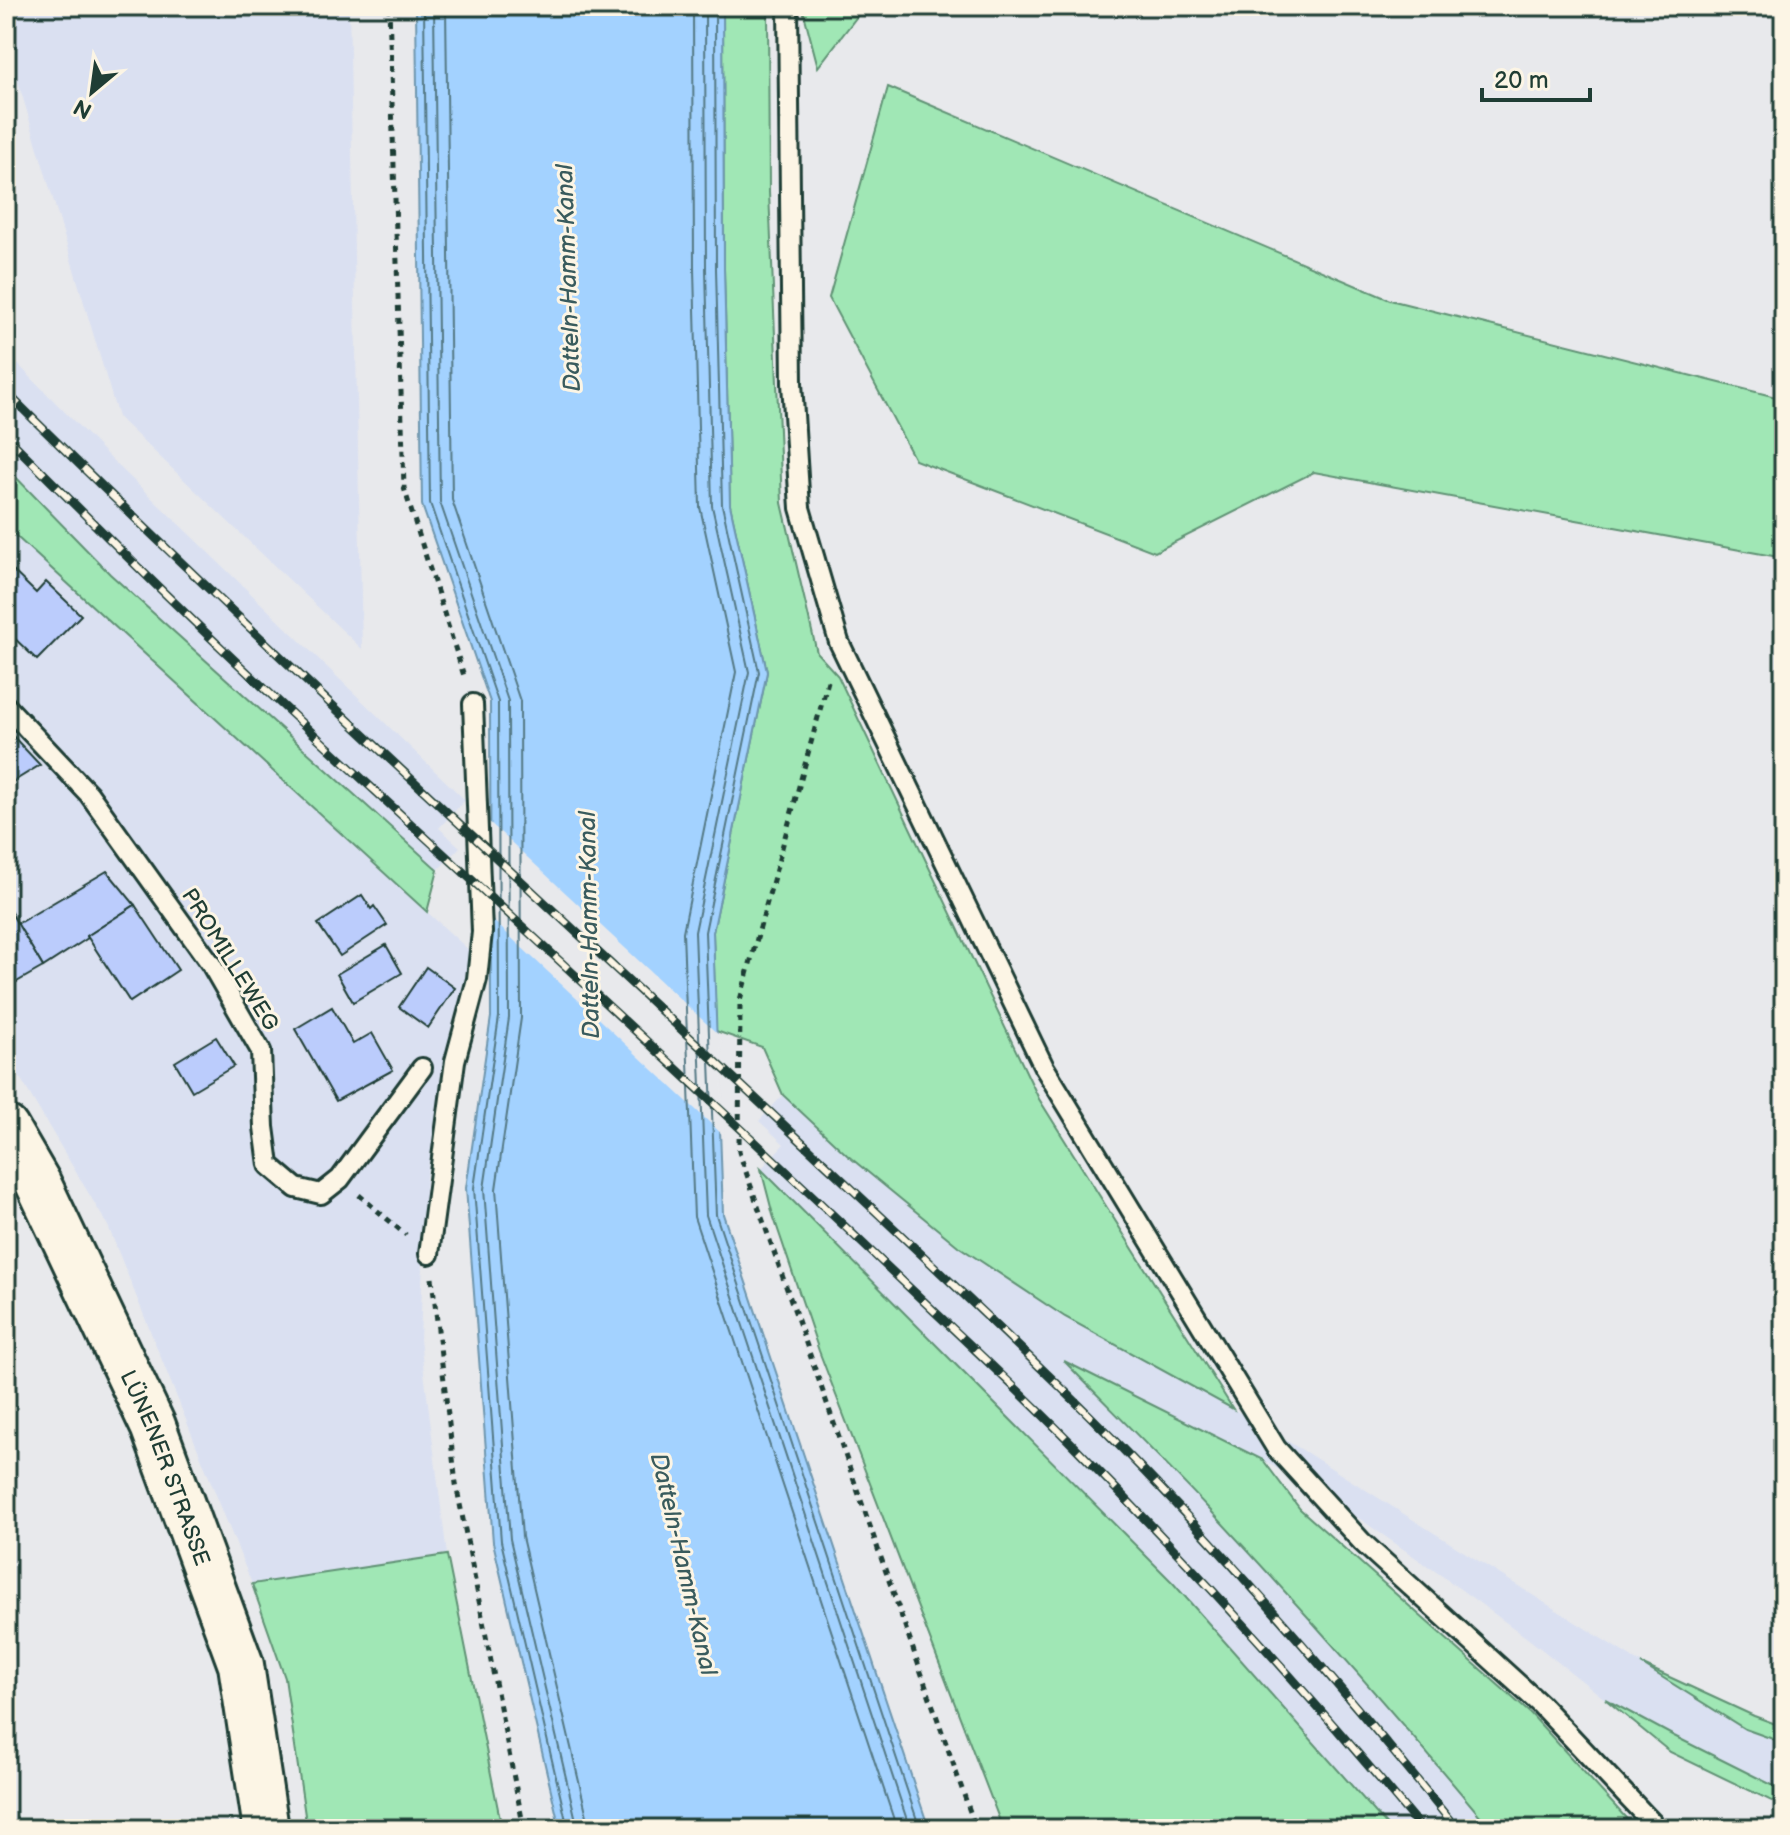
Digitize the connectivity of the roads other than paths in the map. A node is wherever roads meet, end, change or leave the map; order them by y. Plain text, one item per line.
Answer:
1 (788, 6) edge
2 (473, 704) road end
3 (6, 706) edge
4 (422, 1068) dead end
5 (6, 1128) edge
6 (429, 1254) road end
7 (266, 1829) edge
8 (1658, 1829) edge

1 - 8 lane
2 - 6 lane
3 - 4 lane, PROMILLEWEG
5 - 7 street, LÜNENER STRASSE

